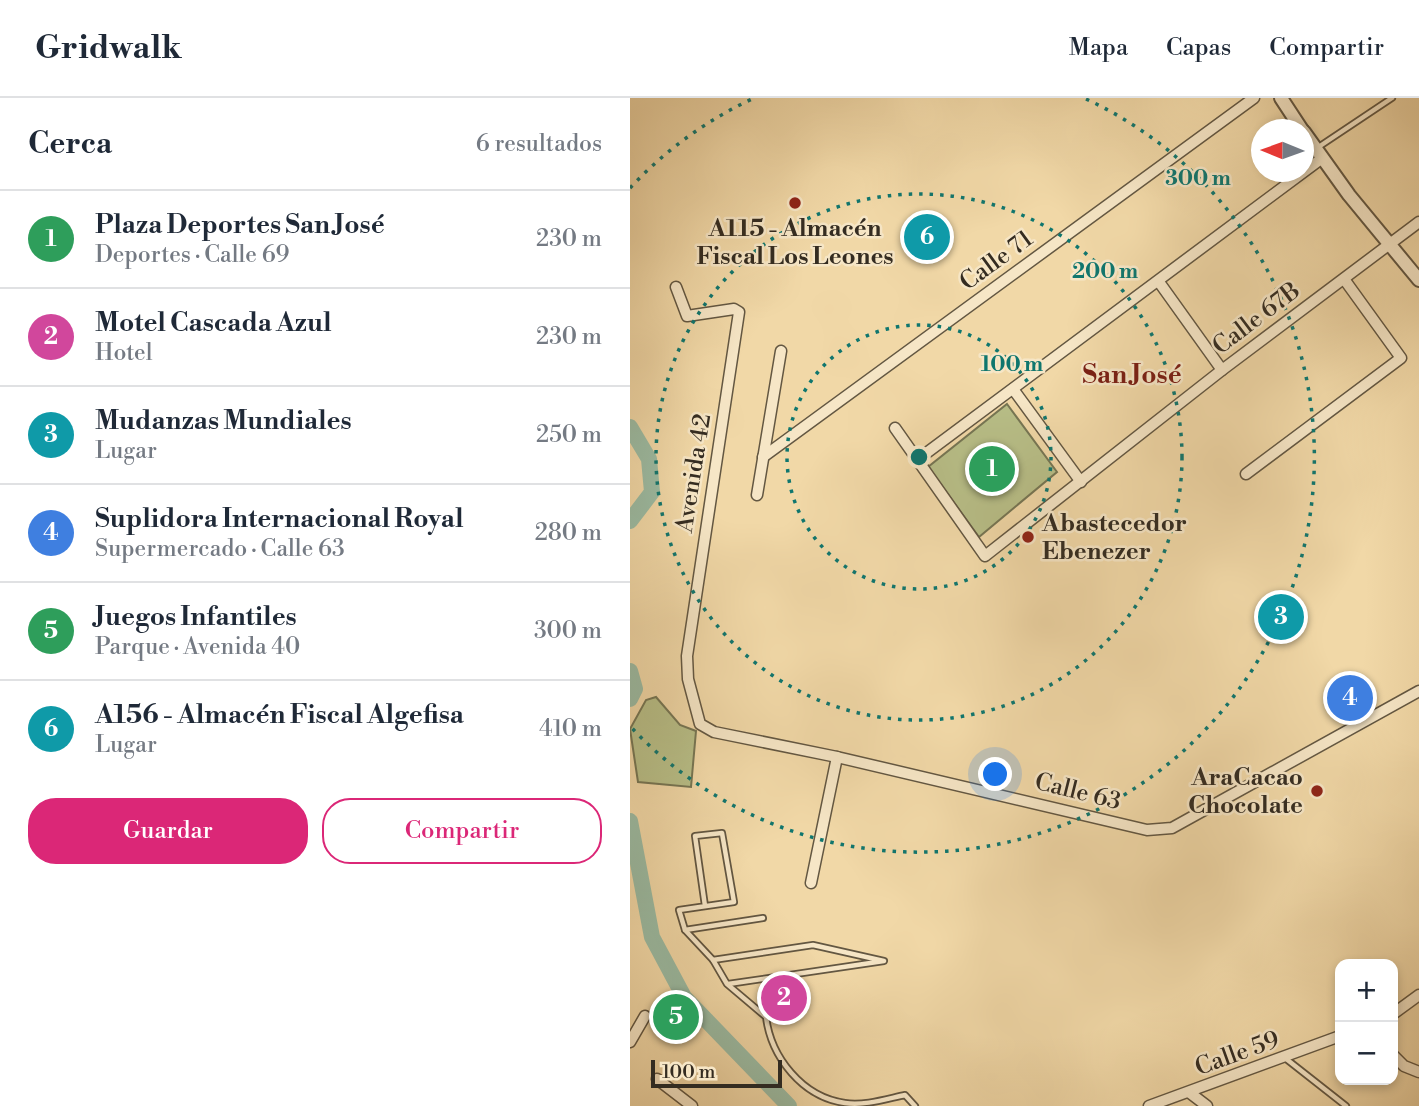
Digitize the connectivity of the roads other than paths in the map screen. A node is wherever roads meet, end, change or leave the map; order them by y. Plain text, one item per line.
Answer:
1 (1254, 98) edge
2 (1281, 98) edge
3 (1392, 98) edge
4 (1295, 119) edge
5 (1314, 148) edge
6 (1318, 154) junction
7 (1419, 222) edge
8 (1388, 243) junction
9 (1344, 279) junction
10 (1419, 280) edge
11 (1159, 282) junction
12 (676, 287) dead end
13 (781, 351) dead end
14 (1222, 370) junction
15 (1013, 389) junction
16 (895, 428) dead end
17 (763, 457) junction
18 (917, 460) junction
19 (1246, 474) dead end
20 (1081, 482) junction
21 (757, 495) dead end
22 (1419, 691) edge
23 (700, 724) joint
24 (837, 757) junction
25 (811, 883) dead end
26 (705, 906) junction
27 (763, 918) dead end
28 (685, 930) junction
29 (713, 960) junction
30 (727, 984) junction
31 (1419, 995) edge
32 (1398, 1010) edge
33 (645, 1016) dead end
34 (1335, 1039) edge
35 (630, 1042) edge
36 (1285, 1058) junction
37 (1398, 1060) edge
38 (1419, 1072) edge
39 (657, 1079) dead end
40 (1190, 1093) junction
41 (692, 1106) edge
42 (915, 1106) edge
43 (1149, 1106) edge
44 (1207, 1106) edge
45 (1346, 1106) edge

1 - 17 street, Calle 71
2 - 4 street
3 - 6 lane
5 - 6 street
6 - 8 street
6 - 11 street
7 - 8 street, Calle 67B
8 - 9 street, Calle 67B
8 - 10 street
9 - 14 street, Calle 67B
9 - 19 street
11 - 14 street
11 - 15 street
12 - 23 street, Avenida 42
13 - 17 street
14 - 20 street, Calle 67B
15 - 18 street
15 - 20 street
16 - 18 street
17 - 21 street
18 - 20 street, Calle 67B
22 - 24 street, Calle 63
23 - 24 street, Calle 63
24 - 25 street
26 - 26 lane
26 - 28 lane
27 - 28 lane
28 - 29 lane
29 - 30 lane
29 - 30 lane
30 - 42 lane
31 - 32 street
33 - 35 street
34 - 36 street, Calle 59
36 - 40 street, Calle 59
36 - 45 lane
37 - 38 street
39 - 41 street
40 - 43 street, Calle 59
40 - 44 street

